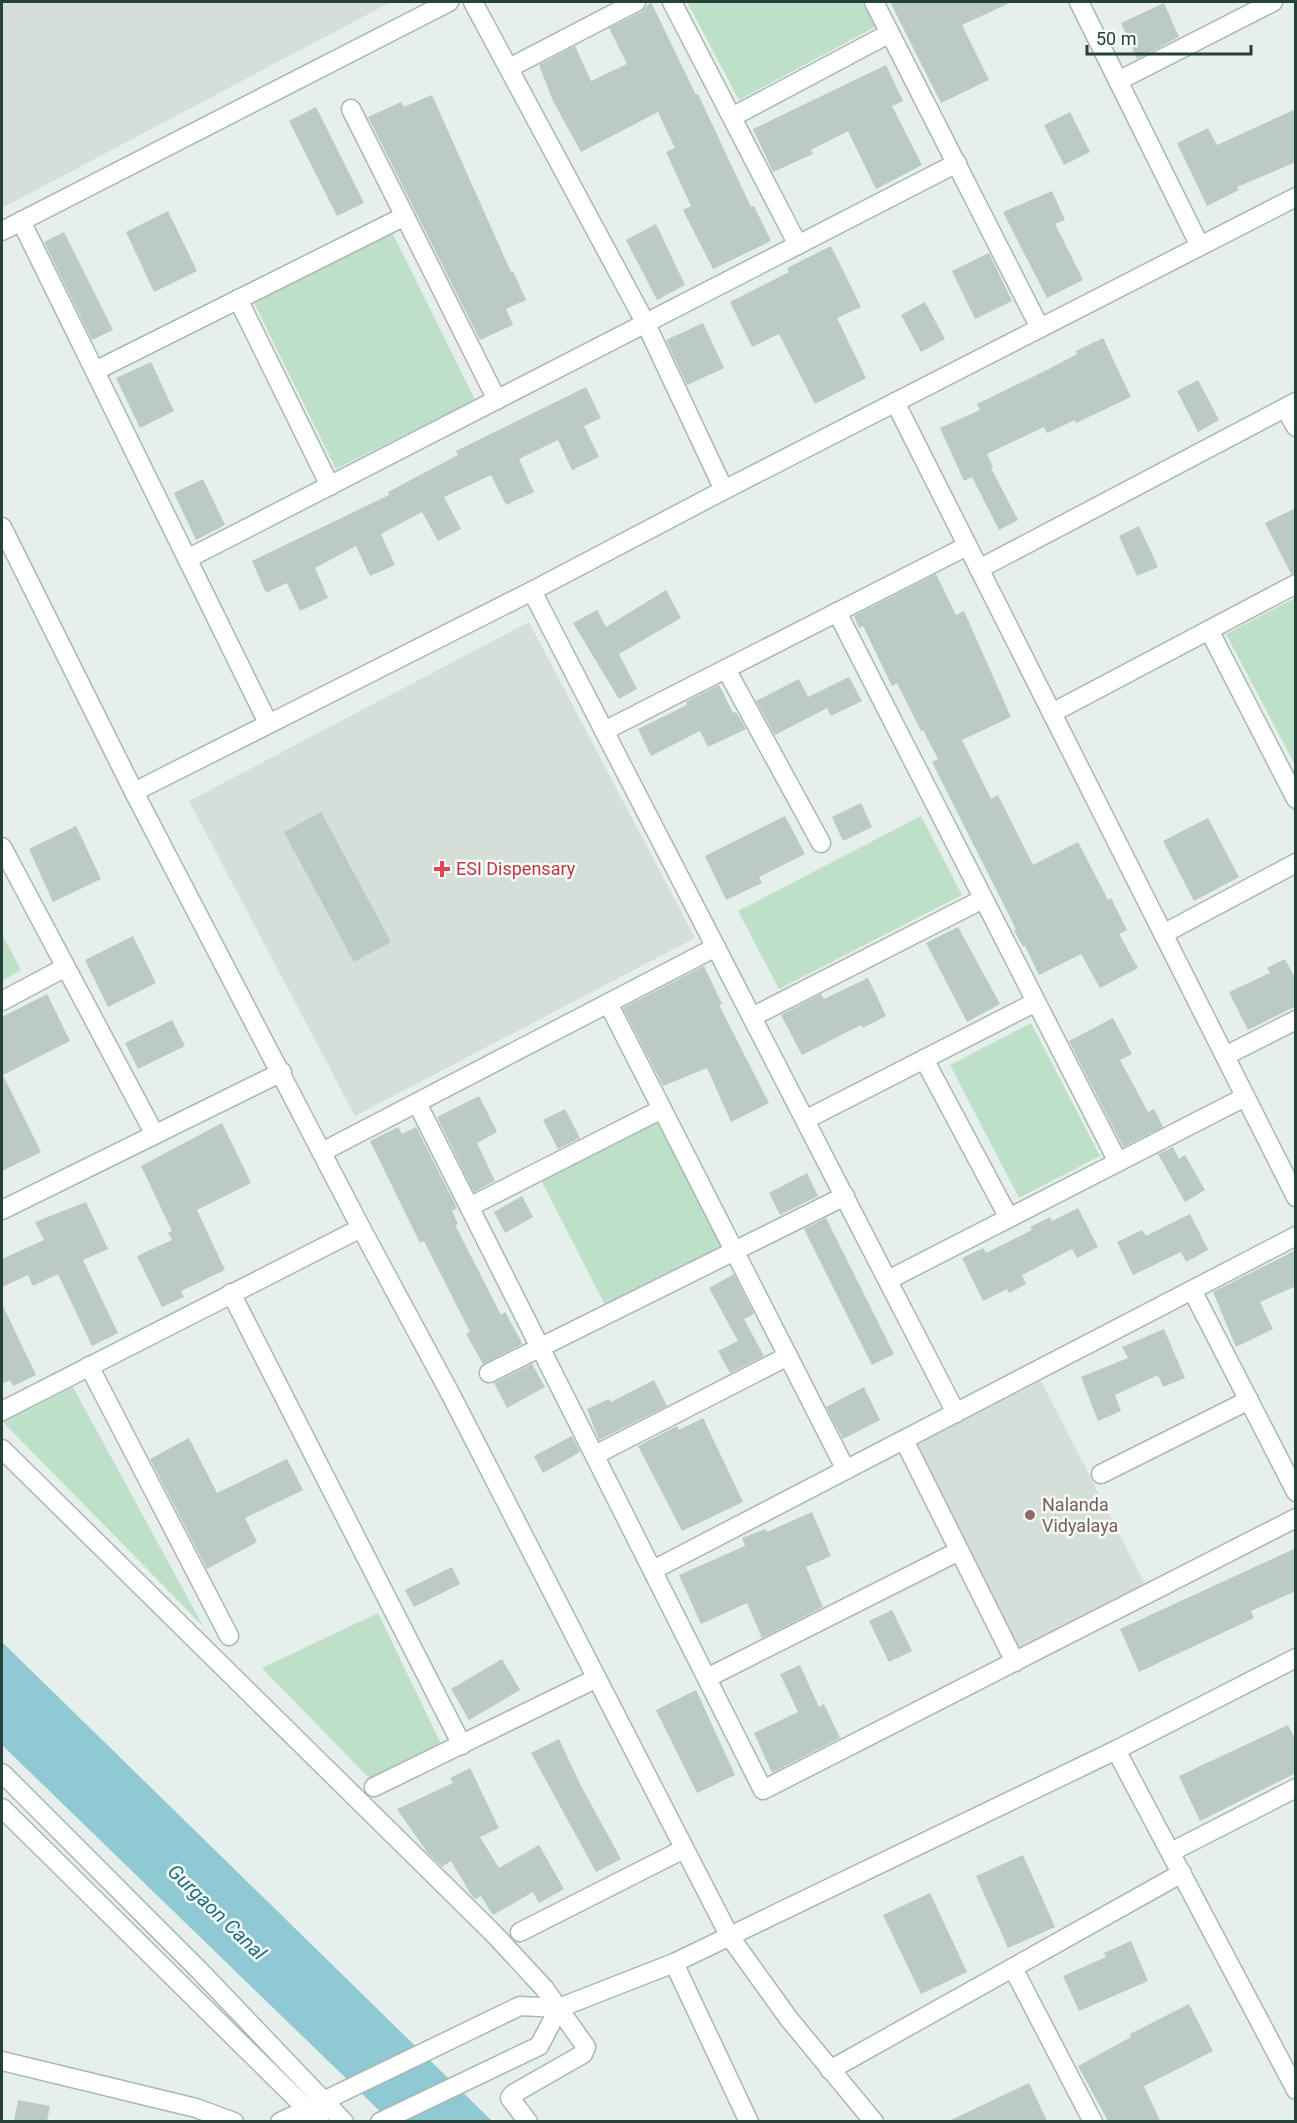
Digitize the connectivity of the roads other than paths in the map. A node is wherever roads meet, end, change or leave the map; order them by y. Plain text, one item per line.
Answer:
1 (449, 2) edge
2 (473, 2) edge
3 (636, 2) edge
4 (672, 2) edge
5 (874, 2) edge
6 (1079, 2) edge
7 (1274, 2) edge
8 (890, 33) junction
9 (509, 68) junction
10 (1118, 81) junction
11 (351, 109) dead end
12 (732, 117) junction
13 (957, 163) junction
14 (1296, 197) edge
15 (405, 216) junction
16 (21, 221) junction
17 (2, 231) edge
18 (798, 245) junction
19 (1200, 246) junction
20 (238, 299) junction
21 (646, 324) junction
22 (1040, 328) junction
23 (95, 371) junction
24 (497, 400) junction
25 (895, 402) junction
26 (1291, 405) edge
27 (1296, 427) edge
28 (330, 486) junction
29 (724, 489) junction
30 (2, 527) edge
31 (967, 546) junction
32 (187, 559) junction
33 (979, 569) junction
34 (1296, 584) edge
35 (532, 591) junction
36 (837, 612) junction
37 (1209, 630) junction
38 (726, 669) junction
39 (1052, 713) junction
40 (268, 723) junction
41 (604, 731) junction
42 (134, 792) junction
43 (1296, 799) edge
44 (821, 843) dead end
45 (2, 847) edge
46 (1296, 863) edge
47 (983, 899) junction
48 (1163, 934) junction
49 (716, 946) junction
50 (64, 968) junction
51 (2, 1001) edge
52 (1036, 1002) junction
53 (608, 1003) junction
54 (752, 1017) junction
55 (1296, 1020) edge
56 (1225, 1056) junction
57 (924, 1059) junction
58 (282, 1072) junction
59 (1245, 1097) junction
60 (417, 1103) junction
61 (662, 1109) junction
62 (805, 1120) junction
63 (154, 1133) junction
64 (322, 1152) junction
65 (1118, 1162) junction
66 (844, 1196) junction
67 (1296, 1197) edge
68 (469, 1207) junction
69 (2, 1210) edge
70 (1009, 1218) junction
71 (361, 1228) junction
72 (1296, 1236) edge
73 (735, 1250) junction
74 (888, 1280) junction
75 (1192, 1290) junction
76 (231, 1293) junction
77 (540, 1348) junction
78 (788, 1356) junction
79 (89, 1366) junction
80 (489, 1373) dead end
81 (1249, 1400) junction
82 (2, 1411) edge
83 (956, 1413) junction
84 (904, 1440) junction
85 (2, 1449) edge
86 (595, 1455) junction
87 (846, 1470) junction
88 (1101, 1474) dead end
89 (1296, 1492) edge
90 (1296, 1518) edge
91 (959, 1551) junction
92 (653, 1570) junction
93 (229, 1635) dead end
94 (1296, 1658) edge
95 (1015, 1662) junction
96 (707, 1678) junction
97 (596, 1679) junction
98 (462, 1745) junction
99 (1116, 1750) junction
100 (2, 1773) edge
101 (374, 1787) dead end
102 (1296, 1788) edge
103 (2, 1808) edge
104 (684, 1849) junction
105 (1171, 1852) junction
106 (1182, 1873) junction
107 (520, 1932) dead end
108 (730, 1937) junction
109 (674, 1963) junction
110 (1013, 1968) junction
111 (559, 2008) junction
112 (2, 2061) edge
113 (830, 2070) junction
114 (1296, 2090) edge
115 (324, 2101) junction
116 (313, 2115) edge
117 (234, 2121) edge
118 (280, 2121) edge
119 (344, 2121) edge
120 (380, 2121) edge
121 (528, 2121) edge
122 (749, 2121) edge
123 (874, 2121) edge
124 (1093, 2121) edge

1 - 16 street
2 - 9 street
3 - 9 street
4 - 12 street
5 - 8 street
6 - 10 street
7 - 10 street
8 - 12 street
8 - 13 street
9 - 21 street
10 - 19 street
11 - 15 street
12 - 18 street
13 - 18 street
13 - 22 street
14 - 19 street
15 - 20 street
15 - 24 street
16 - 17 street
16 - 23 street
18 - 21 street
19 - 22 street
20 - 23 street
20 - 28 street
21 - 24 street
21 - 29 street
22 - 25 street
23 - 32 street
24 - 28 street
25 - 29 street
25 - 31 street
26 - 27 street
26 - 33 street
28 - 32 street
29 - 35 street
30 - 42 street
31 - 33 street
31 - 36 street
32 - 40 street
33 - 39 street
34 - 37 street
35 - 40 street
35 - 41 street
36 - 38 street
36 - 47 street
37 - 39 street
37 - 43 street
38 - 41 street
38 - 44 street
39 - 48 street
40 - 42 street
41 - 49 street
42 - 58 street
45 - 50 street
46 - 48 street
47 - 52 street
47 - 54 street
48 - 56 street
49 - 53 street
49 - 54 street
50 - 51 street
50 - 63 street
52 - 57 street
52 - 65 street
53 - 60 street
53 - 61 street
54 - 62 street
55 - 56 street
56 - 59 street
57 - 62 street
57 - 70 street
58 - 63 street
58 - 64 street
59 - 65 street
59 - 67 street
60 - 64 street
60 - 68 street
61 - 68 street
61 - 73 street
62 - 66 street
63 - 69 street
64 - 71 street
65 - 70 street
66 - 73 street
66 - 74 street
68 - 77 street
70 - 74 street
71 - 76 street
71 - 97 street
72 - 75 street
73 - 77 street
73 - 78 street
74 - 83 street
75 - 81 street
75 - 83 street
76 - 79 street
76 - 98 street
77 - 80 street
77 - 86 street
78 - 86 street
78 - 87 street
79 - 82 street
79 - 93 street
81 - 88 street
81 - 89 street
83 - 84 street
84 - 87 street
84 - 91 street
85 - 111 street
86 - 92 street
87 - 92 street
90 - 95 street
91 - 95 street
91 - 96 street
92 - 96 street
94 - 99 street
95 - 96 street
97 - 98 street
97 - 104 street
98 - 101 street
99 - 105 street
99 - 108 street
100 - 115 street
102 - 105 street
103 - 116 street
104 - 107 street
104 - 108 street
105 - 106 street
106 - 110 street
106 - 114 street
108 - 109 street
108 - 113 street
109 - 111 street
109 - 122 street
110 - 113 street
110 - 124 street
111 - 115 street
111 - 120 street
111 - 121 street
112 - 117 street
113 - 123 street
115 - 116 street
115 - 119 street
116 - 118 street

